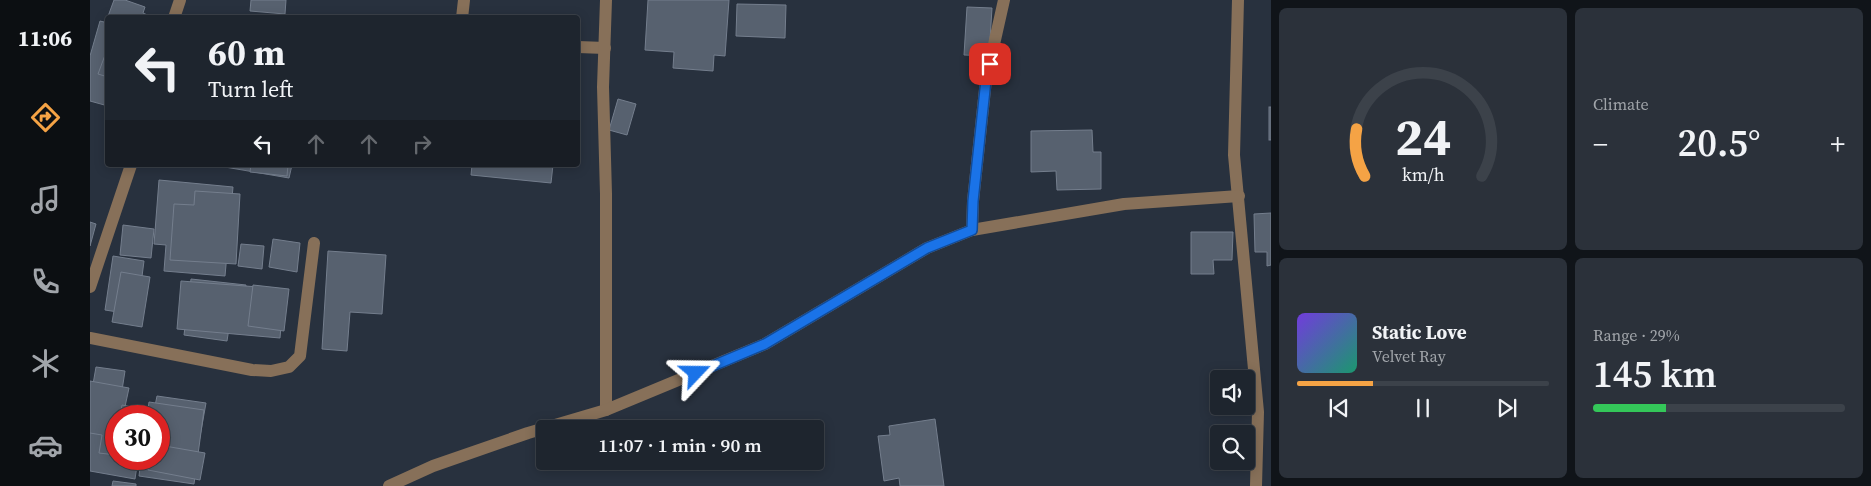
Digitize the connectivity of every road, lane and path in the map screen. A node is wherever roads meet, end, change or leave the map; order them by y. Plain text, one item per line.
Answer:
1 (180, 0) edge
2 (464, 0) edge
3 (606, 0) edge
4 (1004, 0) edge
5 (1238, 0) edge
6 (175, 15) edge
7 (462, 15) edge
8 (580, 47) edge
9 (604, 48) junction
10 (130, 167) edge
11 (1239, 196) junction
12 (972, 230) junction
13 (314, 243) dead end
14 (90, 287) edge
15 (90, 338) edge
16 (606, 410) junction
17 (389, 486) edge
18 (1256, 486) edge

1 - 6 street
2 - 7 street
3 - 9 street
4 - 12 street
5 - 11 street
8 - 9 street
9 - 16 street
10 - 14 street
11 - 12 street
11 - 18 street
12 - 16 street
13 - 15 street
16 - 17 street

